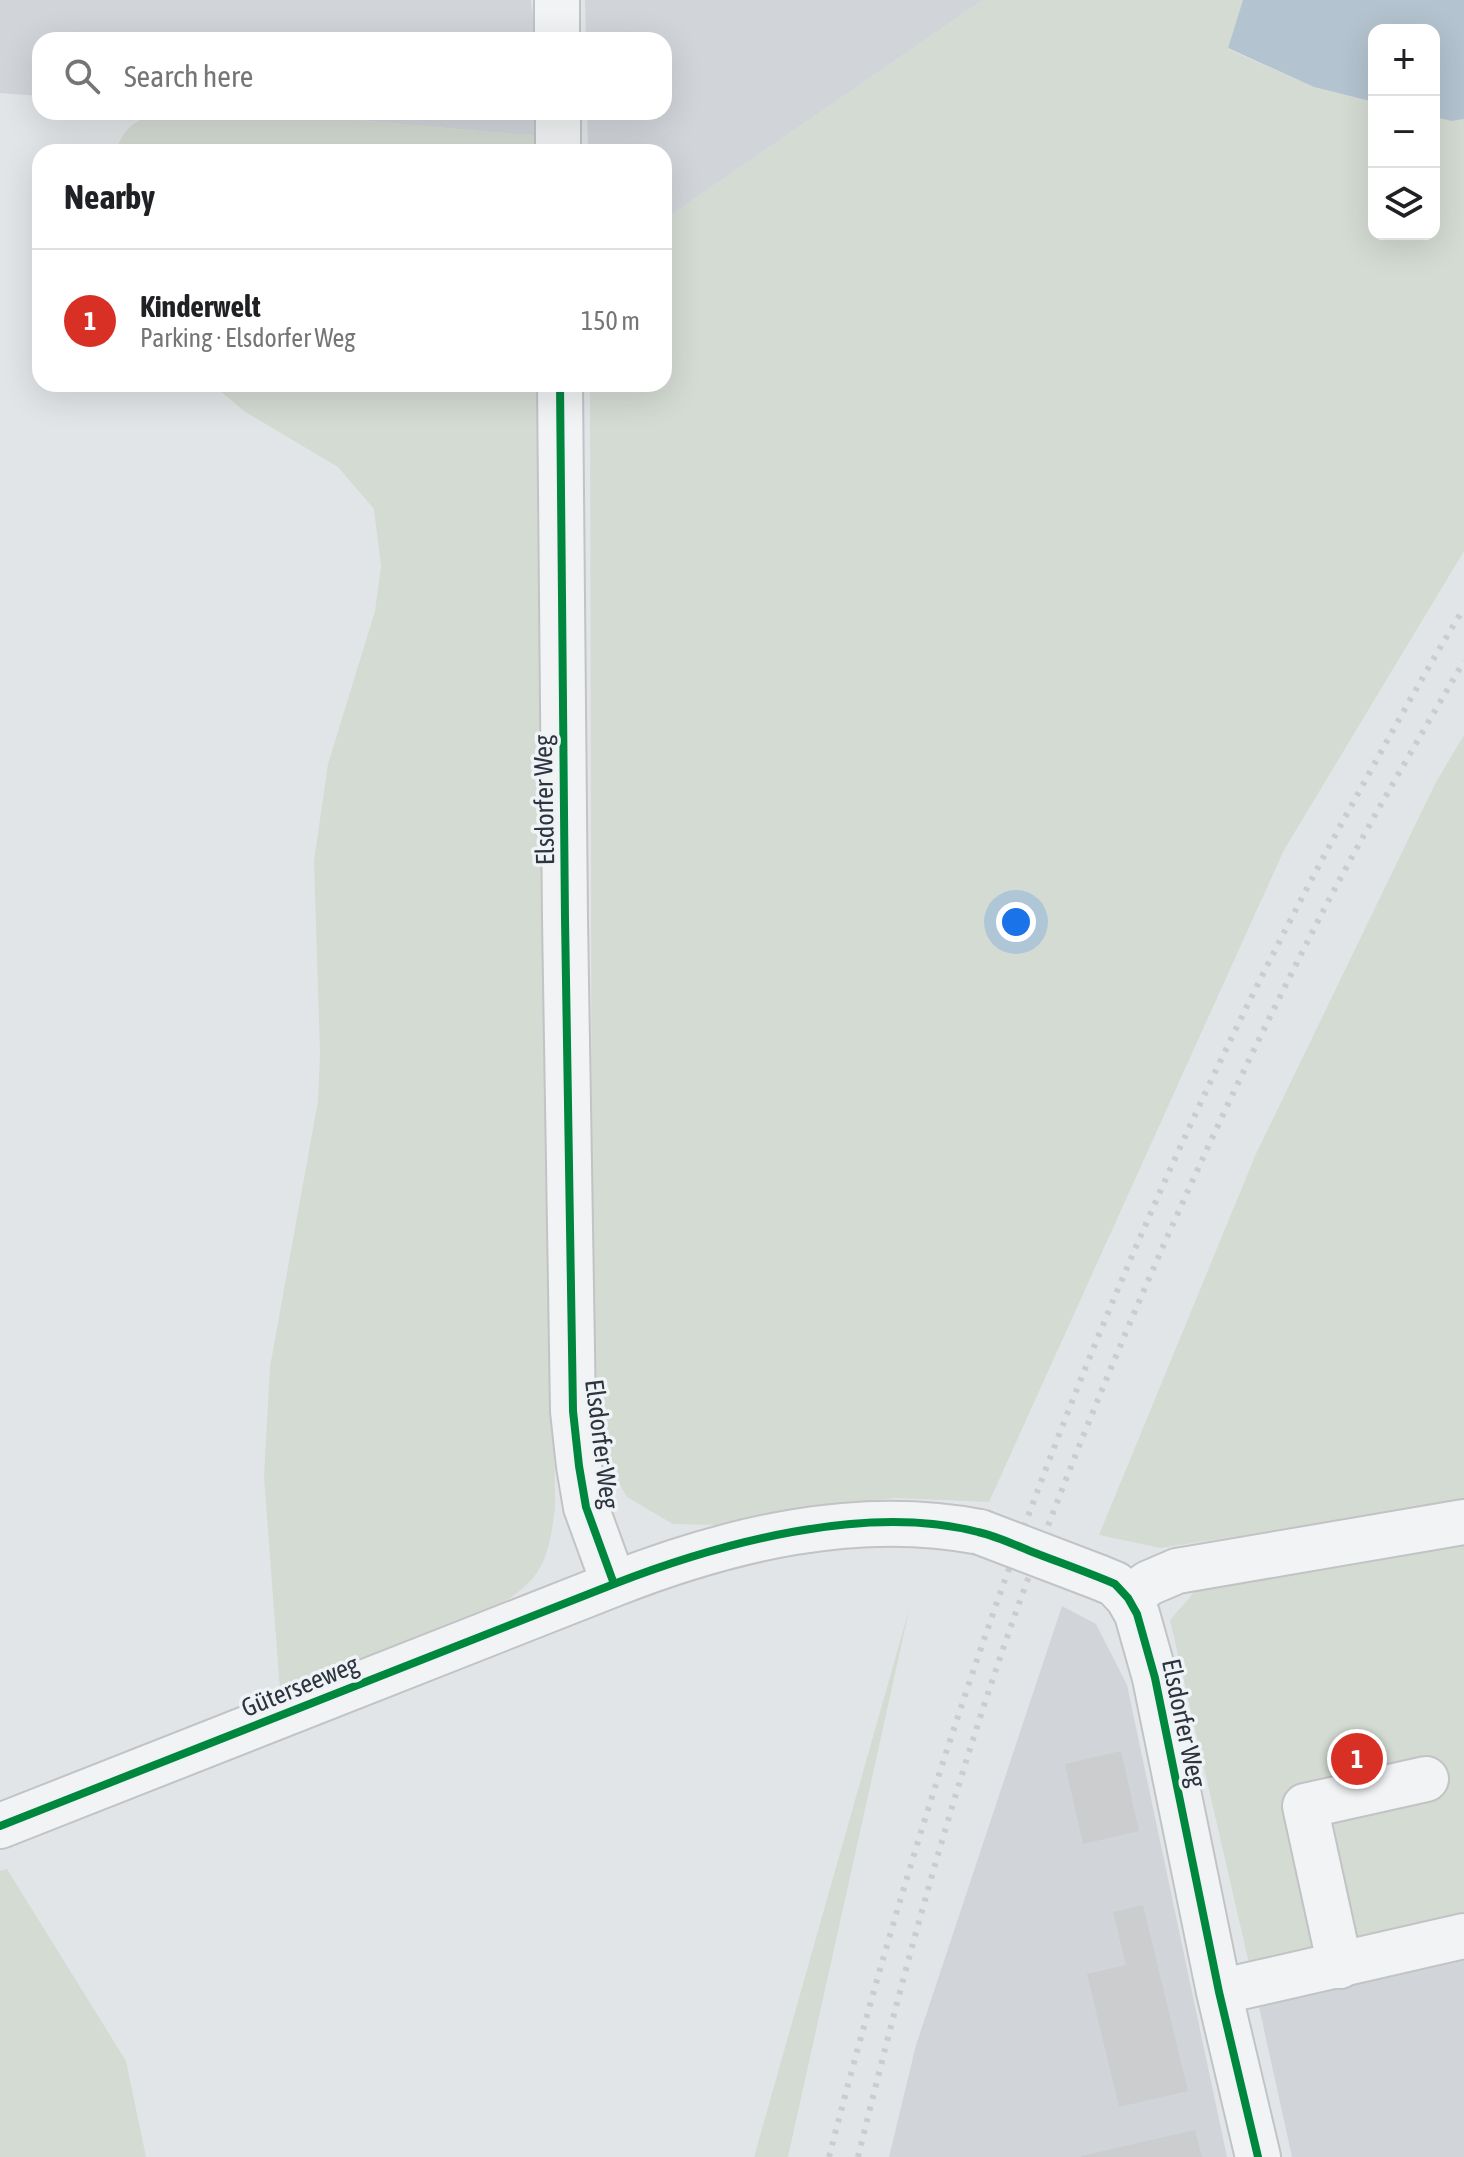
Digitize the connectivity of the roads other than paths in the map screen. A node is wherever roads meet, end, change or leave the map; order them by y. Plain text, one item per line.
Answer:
1 (557, 0) edge
2 (557, 32) edge
3 (558, 120) edge
4 (558, 144) edge
5 (560, 392) edge
6 (1464, 1522) edge
7 (614, 1584) junction
8 (1113, 1587) junction
9 (1426, 1779) dead end
10 (0, 1826) edge
11 (1464, 1936) edge
12 (1340, 1966) junction
13 (1219, 1992) junction
14 (1258, 2157) edge

1 - 2 street
3 - 4 street
5 - 7 street, Elsdorfer Weg
6 - 8 street
7 - 8 street, bridge
7 - 10 street, Güterseeweg
8 - 13 street, Elsdorfer Weg
9 - 12 street
11 - 12 street
12 - 13 street
13 - 14 street, Elsdorfer Weg

